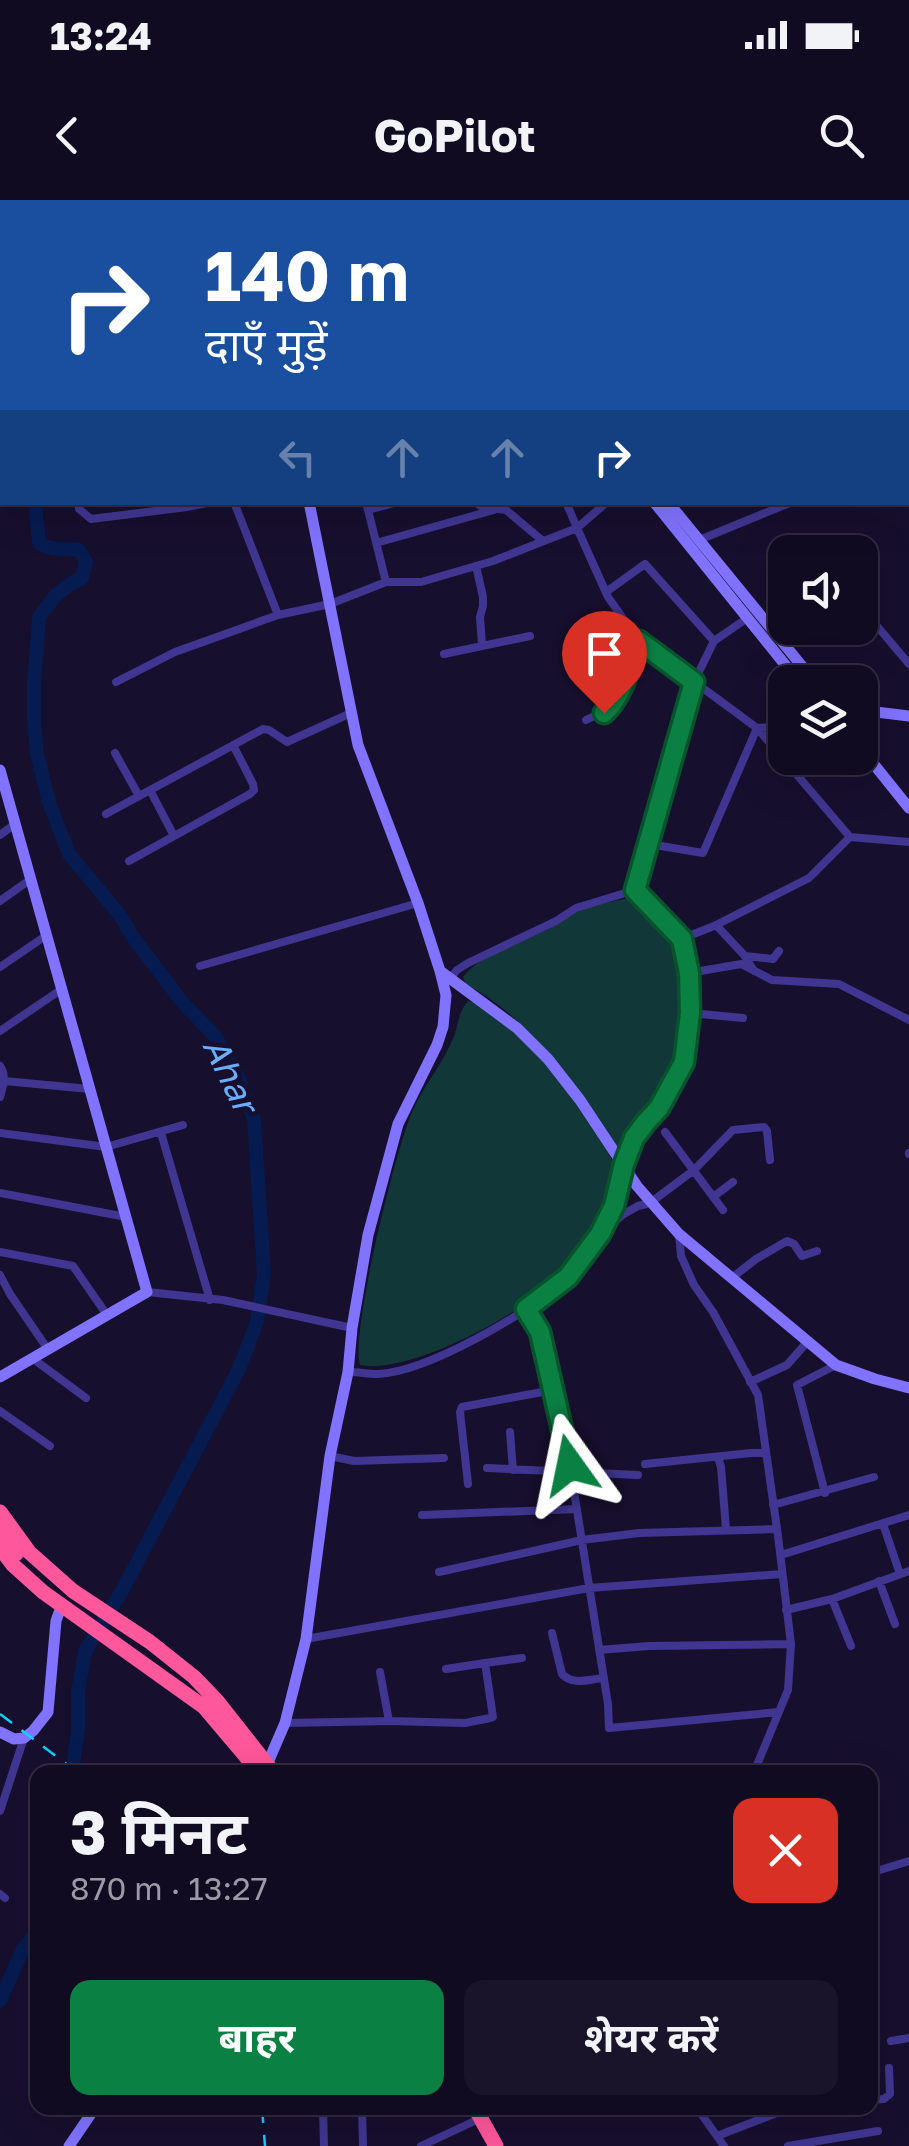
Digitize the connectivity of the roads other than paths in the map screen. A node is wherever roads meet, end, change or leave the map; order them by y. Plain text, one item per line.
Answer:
1 (78, 505) edge
2 (186, 505) edge
3 (235, 505) edge
4 (310, 505) edge
5 (482, 505) edge
6 (567, 505) edge
7 (603, 505) edge
8 (657, 505) edge
9 (670, 505) edge
10 (785, 505) edge
11 (367, 506) edge
12 (494, 510) junction
13 (576, 528) junction
14 (544, 541) junction
15 (376, 543) junction
16 (693, 544) junction
17 (476, 566) junction
18 (386, 582) junction
19 (606, 592) junction
20 (330, 604) junction
21 (278, 615) junction
22 (746, 620) junction
23 (768, 627) edge
24 (878, 627) edge
25 (768, 631) edge
26 (530, 636) dead end
27 (639, 641) junction
28 (714, 641) junction
29 (482, 645) junction
30 (784, 645) edge
31 (444, 654) dead end
32 (909, 664) edge
33 (801, 665) edge
34 (116, 682) dead end
35 (694, 682) junction
36 (351, 712) junction
37 (878, 712) edge
38 (909, 716) edge
39 (586, 720) dead end
40 (768, 727) edge
41 (757, 728) junction
42 (233, 745) junction
43 (115, 753) dead end
44 (878, 769) edge
45 (1, 777) edge
46 (150, 790) junction
47 (139, 796) junction
48 (909, 808) edge
49 (106, 814) dead end
50 (16, 824) junction
51 (0, 835) edge
52 (174, 836) junction
53 (850, 837) junction
54 (909, 842) edge
55 (649, 844) junction
56 (129, 861) dead end
57 (31, 879) junction
58 (635, 890) junction
59 (0, 901) edge
60 (418, 903) junction
61 (716, 924) junction
62 (47, 935) junction
63 (682, 939) junction
64 (779, 951) dead end
65 (745, 956) junction
66 (200, 966) dead end
67 (0, 967) edge
68 (755, 971) junction
69 (689, 973) junction
70 (446, 974) junction
71 (62, 989) junction
72 (690, 1013) junction
73 (743, 1018) dead end
74 (909, 1020) edge
75 (0, 1031) edge
76 (0, 1066) edge
77 (4, 1081) junction
78 (90, 1089) junction
79 (0, 1097) edge
80 (182, 1125) dead end
81 (665, 1132) dead end
82 (161, 1133) junction
83 (0, 1134) edge
84 (106, 1147) junction
85 (770, 1160) dead end
86 (624, 1164) junction
87 (694, 1170) junction
88 (733, 1182) dead end
89 (0, 1193) edge
90 (713, 1197) junction
91 (650, 1203) junction
92 (723, 1210) dead end
93 (126, 1216) junction
94 (600, 1234) junction
95 (679, 1234) junction
96 (817, 1250) dead end
97 (0, 1252) edge
98 (0, 1275) edge
99 (733, 1276) junction
100 (147, 1292) junction
101 (10, 1294) junction
102 (0, 1300) edge
103 (210, 1300) junction
104 (526, 1309) junction
105 (107, 1316) junction
106 (352, 1328) junction
107 (808, 1342) junction
108 (47, 1348) junction
109 (32, 1358) junction
110 (836, 1365) junction
111 (348, 1372) junction
112 (0, 1375) edge
113 (750, 1382) junction
114 (909, 1388) edge
115 (553, 1390) junction
116 (86, 1398) dead end
117 (0, 1411) edge
118 (510, 1432) dead end
119 (50, 1446) dead end
120 (766, 1453) junction
121 (330, 1456) junction
122 (718, 1457) junction
123 (444, 1458) dead end
124 (645, 1464) dead end
125 (486, 1468) dead end
126 (513, 1470) junction
127 (572, 1473) junction
128 (638, 1475) dead end
129 (874, 1477) dead end
130 (468, 1484) dead end
131 (824, 1492) junction
132 (773, 1505) junction
133 (577, 1509) junction
134 (0, 1512) edge
135 (422, 1515) dead end
136 (909, 1515) edge
137 (883, 1524) junction
138 (777, 1528) junction
139 (726, 1529) junction
140 (0, 1532) edge
141 (582, 1540) junction
142 (0, 1548) edge
143 (781, 1556) junction
144 (439, 1572) dead end
145 (904, 1572) edge
146 (782, 1574) junction
147 (879, 1582) junction
148 (48, 1584) junction
149 (590, 1588) junction
150 (74, 1591) junction
151 (832, 1598) junction
152 (62, 1604) junction
153 (786, 1610) junction
154 (895, 1624) dead end
155 (552, 1633) dead end
156 (306, 1639) junction
157 (790, 1644) junction
158 (850, 1646) dead end
159 (600, 1650) junction
160 (522, 1658) dead end
161 (486, 1664) junction
162 (446, 1669) dead end
163 (380, 1672) dead end
164 (604, 1678) junction
165 (779, 1712) junction
166 (390, 1722) junction
167 (285, 1723) junction
168 (0, 1732) edge
169 (24, 1738) junction
170 (261, 1765) edge
171 (262, 1765) edge
172 (268, 1765) edge
173 (757, 1765) edge
174 (0, 1811) edge
175 (909, 1860) edge
176 (878, 1870) edge
177 (909, 2038) edge
178 (891, 2041) dead end
179 (889, 2068) dead end
180 (878, 2099) edge
181 (90, 2115) edge
182 (323, 2115) edge
183 (362, 2115) edge
184 (475, 2115) edge
185 (479, 2115) edge
186 (480, 2115) edge
187 (702, 2115) edge
188 (770, 2115) edge
189 (878, 2131) dead end
190 (716, 2136) junction
191 (69, 2146) edge
192 (324, 2146) edge
193 (363, 2146) edge
194 (422, 2146) edge
195 (496, 2146) edge
196 (504, 2146) edge
197 (724, 2146) edge
198 (788, 2146) edge

1 - 2 street
3 - 21 street
4 - 20 street
5 - 12 street
6 - 13 street
7 - 13 street
8 - 16 street
9 - 16 street
10 - 16 street
11 - 15 street
12 - 14 street
12 - 15 street
13 - 14 street
13 - 19 street
14 - 17 street
15 - 18 street
16 - 22 street
16 - 23 street
17 - 18 street
17 - 29 street
18 - 20 street
19 - 27 street
19 - 28 street
20 - 21 street
20 - 36 street
21 - 34 street
22 - 25 street
22 - 28 street
24 - 32 street
26 - 29 street
27 - 35 street
27 - 39 street
28 - 35 street
29 - 31 street
30 - 33 street
35 - 41 street
35 - 55 street
36 - 42 street
36 - 60 street
37 - 38 street
40 - 41 street
41 - 53 street
41 - 55 street
42 - 46 street
42 - 52 street
43 - 47 street
44 - 48 street
45 - 50 street
46 - 47 street
46 - 52 street
47 - 49 street
50 - 51 street
50 - 57 street
52 - 56 street
53 - 54 street
53 - 61 street
55 - 58 street
57 - 59 street
57 - 62 street
58 - 63 street
58 - 70 street
60 - 66 street
60 - 70 street
61 - 63 street
61 - 65 street
62 - 67 street
62 - 71 street
63 - 69 street
64 - 65 street
65 - 68 street
68 - 69 street
68 - 74 street
69 - 72 street
70 - 86 street
70 - 106 street
71 - 75 street
71 - 78 street
72 - 73 street
72 - 86 street
76 - 77 street
77 - 78 street
77 - 79 street
78 - 84 street
80 - 82 street
81 - 87 street
82 - 84 street
82 - 103 street
83 - 84 street
84 - 93 street
85 - 87 street
86 - 91 street
86 - 94 street
87 - 90 street
87 - 91 street
88 - 90 street
89 - 93 street
90 - 92 street
91 - 94 street
91 - 95 street
93 - 100 street
94 - 104 street
95 - 99 street
95 - 113 street
96 - 99 street
97 - 105 street
98 - 101 street
99 - 107 street
100 - 103 street
100 - 105 street
101 - 102 street
101 - 108 street
103 - 106 street
104 - 111 street
104 - 115 street
105 - 108 street
106 - 111 street
107 - 110 street
107 - 113 street
108 - 109 street
109 - 112 street
109 - 116 street
110 - 114 street
110 - 131 street
111 - 121 street
113 - 120 street
115 - 127 street
115 - 130 street
117 - 119 street
118 - 126 street
120 - 122 street
120 - 132 street
121 - 123 street
121 - 156 street
122 - 124 street
122 - 139 street
125 - 126 street
126 - 127 street
127 - 128 street
127 - 133 street
129 - 131 street
131 - 132 street
132 - 138 street
133 - 135 street
133 - 141 street
134 - 150 highway
136 - 137 street
137 - 143 street
137 - 145 street
138 - 139 street
138 - 143 street
139 - 141 street
140 - 148 highway
141 - 144 street
141 - 149 street
142 - 152 highway
143 - 146 street
145 - 147 street
146 - 149 street
146 - 153 street
147 - 151 street
147 - 154 street
148 - 150 highway
148 - 152 highway
149 - 156 street
149 - 159 street
150 - 171 highway
151 - 153 street
151 - 158 street
152 - 169 street
152 - 170 highway
153 - 157 street
155 - 164 street
156 - 167 street
157 - 159 street
157 - 165 street
159 - 164 street
160 - 161 street
161 - 162 street
161 - 166 street
163 - 166 street
164 - 165 street
165 - 173 street
166 - 167 street
167 - 172 street
168 - 169 street
169 - 174 street
175 - 176 street
177 - 178 street
179 - 180 street
181 - 191 street
182 - 192 street
183 - 193 street
184 - 194 street
185 - 195 highway
186 - 196 highway
187 - 190 street
188 - 190 street
189 - 198 street
190 - 197 street

